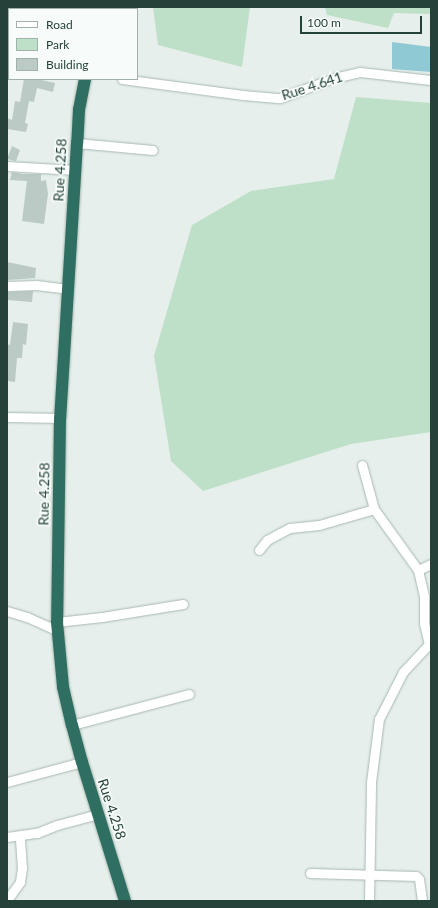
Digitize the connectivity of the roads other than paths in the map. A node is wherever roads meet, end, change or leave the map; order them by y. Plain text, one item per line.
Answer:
1 (85, 80) edge
2 (130, 80) edge
3 (431, 80) edge
4 (76, 143) junction
5 (153, 150) dead end
6 (7, 166) edge
7 (75, 170) junction
8 (7, 286) edge
9 (68, 289) junction
10 (7, 417) edge
11 (60, 418) junction
12 (362, 465) dead end
13 (374, 509) junction
14 (259, 550) dead end
15 (431, 564) edge
16 (418, 570) junction
17 (182, 604) dead end
18 (7, 611) edge
19 (58, 626) junction
20 (430, 643) edge
21 (189, 694) dead end
22 (72, 726) junction
23 (82, 762) junction
24 (7, 782) edge
25 (98, 814) junction
26 (20, 836) junction
27 (7, 837) edge
28 (310, 873) dead end
29 (369, 873) junction
30 (7, 900) edge
31 (125, 901) edge
32 (369, 901) edge
33 (422, 901) edge

1 - 4 highway, Rue 4.258
2 - 3 street, Rue 4.641
4 - 5 street
4 - 7 highway, Rue 4.258
6 - 7 street
7 - 9 highway, Rue 4.258
8 - 9 street
9 - 11 highway, Rue 4.258
10 - 11 street
11 - 19 highway, Rue 4.258
12 - 13 street
13 - 14 street
13 - 16 street
15 - 16 street
16 - 20 street
17 - 19 street
18 - 19 street
19 - 22 highway, Rue 4.258
20 - 29 street
21 - 22 street
22 - 23 highway, Rue 4.258
23 - 24 street
23 - 25 highway, Rue 4.258
25 - 26 street
25 - 31 highway, Rue 4.258
26 - 27 street
26 - 30 street
28 - 29 street
29 - 32 street
29 - 33 street

